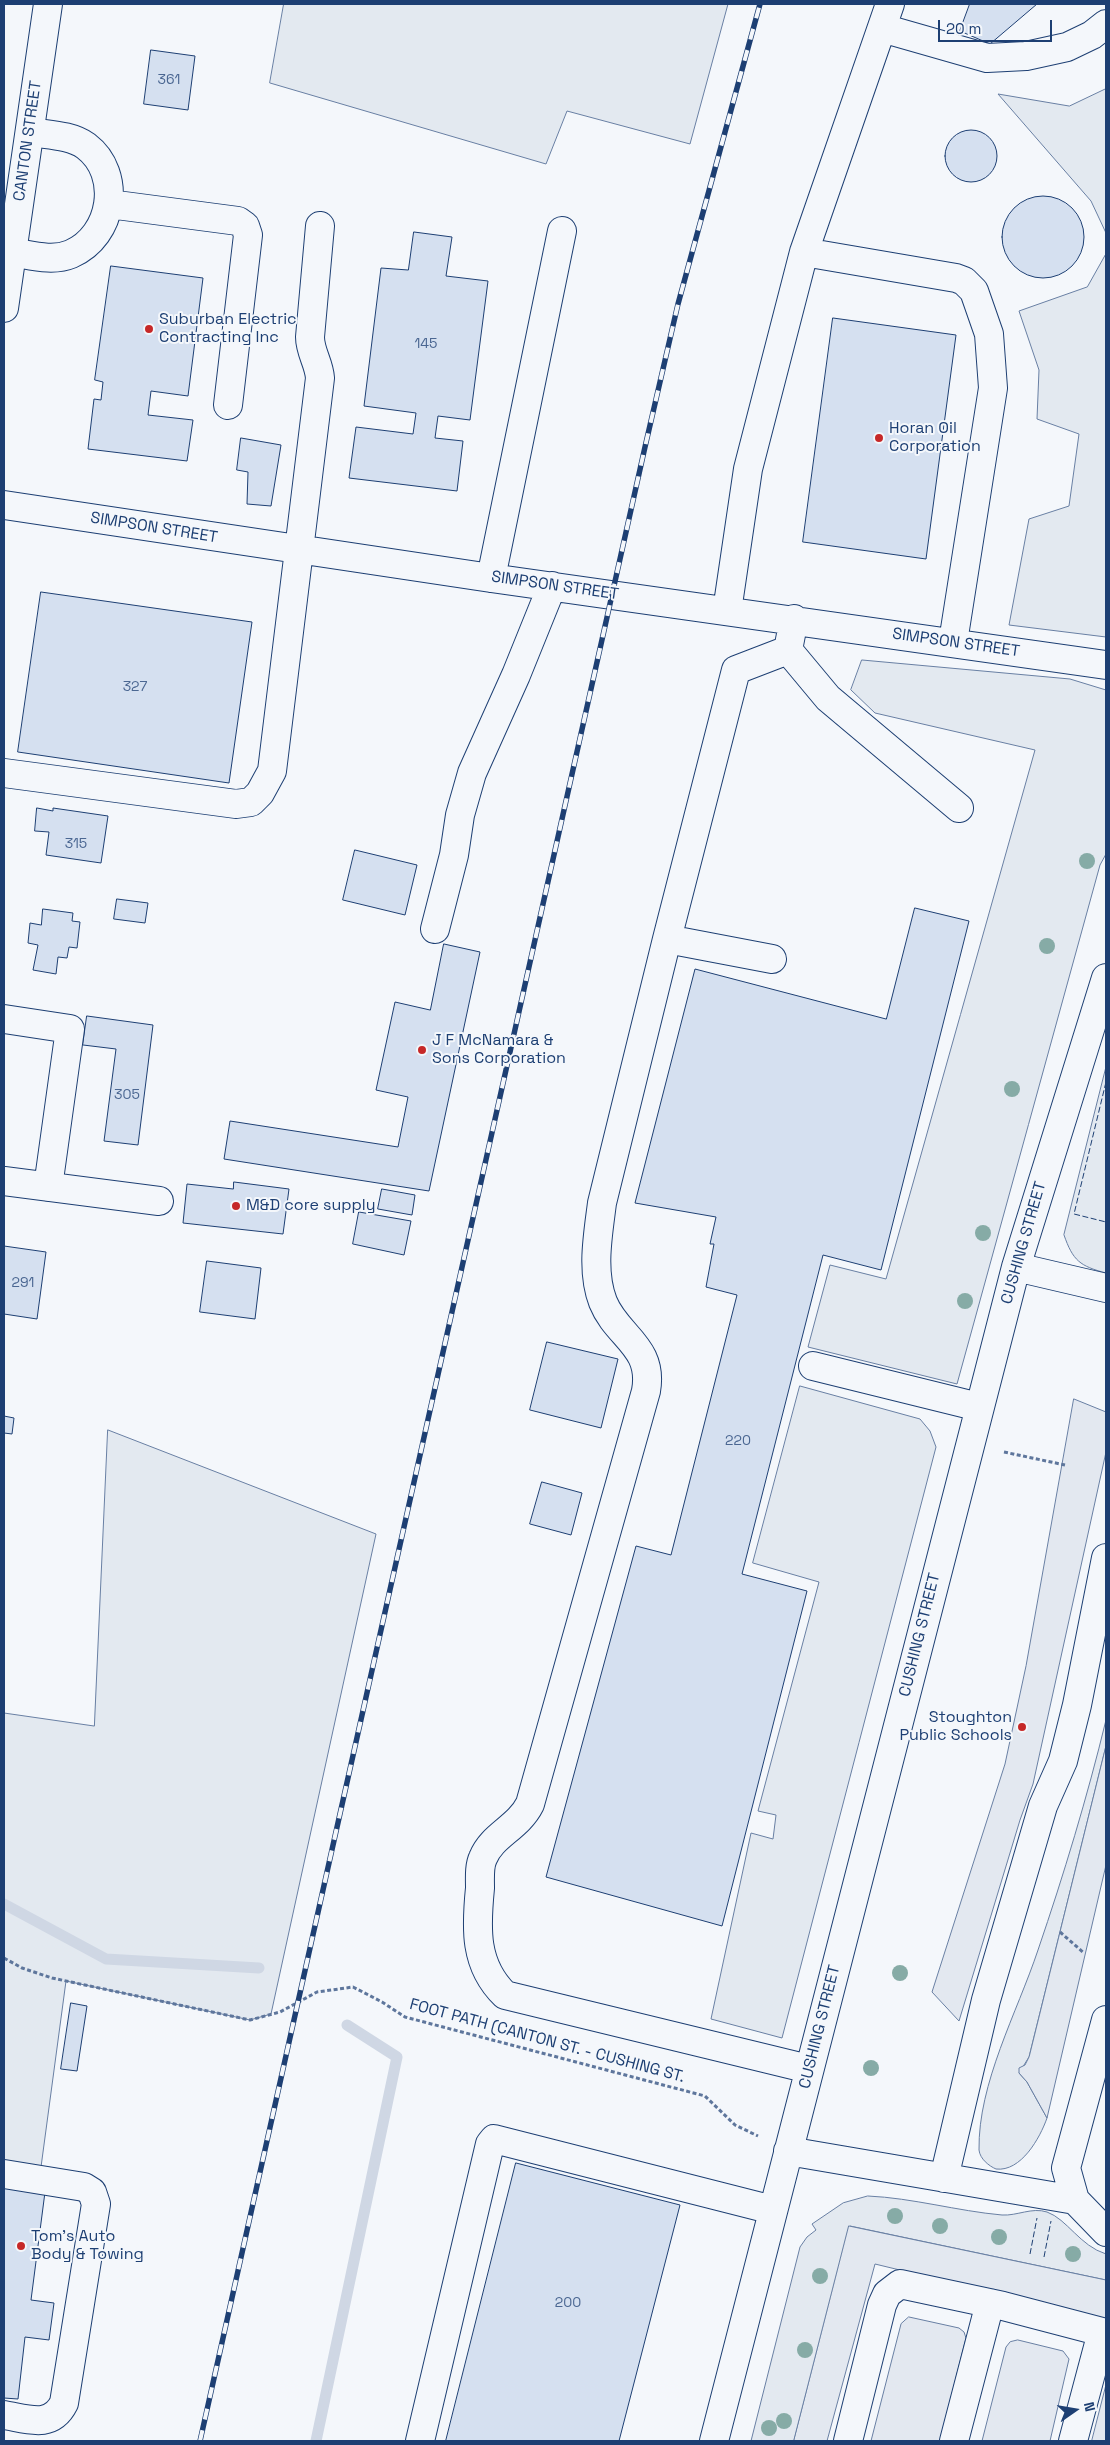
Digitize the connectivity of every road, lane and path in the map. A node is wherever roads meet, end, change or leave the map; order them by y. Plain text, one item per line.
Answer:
1 (48, 4) edge
2 (886, 16) edge
3 (1106, 24) edge
4 (31, 132) junction
5 (109, 204) junction
6 (320, 226) dead end
7 (562, 231) dead end
8 (12, 252) junction
9 (804, 252) junction
10 (4, 308) edge
11 (228, 405) dead end
12 (4, 505) edge
13 (301, 550) junction
14 (491, 578) junction
15 (552, 586) junction
16 (727, 611) junction
17 (794, 619) junction
18 (953, 642) junction
19 (788, 650) junction
20 (1106, 664) edge
21 (4, 773) edge
22 (959, 808) dead end
23 (435, 929) dead end
24 (666, 939) junction
25 (772, 959) dead end
26 (1106, 978) edge
27 (4, 1019) edge
28 (4, 1182) edge
29 (48, 1187) junction
30 (159, 1201) dead end
31 (1016, 1267) junction
32 (1106, 1288) edge
33 (813, 1366) dead end
34 (979, 1406) junction
35 (1004, 1452) dead end
36 (1064, 1464) dead end
37 (1106, 1558) edge
38 (1060, 1932) dead end
39 (1084, 1953) dead end
40 (4, 1958) edge
41 (1106, 2020) edge
42 (809, 2069) junction
43 (788, 2152) junction
44 (4, 2174) edge
45 (944, 2178) junction
46 (1075, 2200) junction
47 (774, 2210) junction
48 (1106, 2232) edge
49 (990, 2303) junction
50 (1104, 2332) edge
51 (4, 2415) edge
52 (420, 2441) edge
53 (714, 2441) edge
54 (848, 2441) edge
55 (954, 2441) edge
56 (1073, 2441) edge

1 - 4 street, CANTON STREET
2 - 3 street
2 - 9 street
4 - 5 street
4 - 8 street, CANTON STREET
5 - 8 street
5 - 11 street
6 - 13 street
7 - 14 street
8 - 10 street, CANTON STREET
9 - 16 street
9 - 18 street
12 - 13 street, SIMPSON STREET
13 - 14 street, SIMPSON STREET
13 - 21 street
14 - 15 street, SIMPSON STREET
15 - 16 street, SIMPSON STREET
15 - 23 street
16 - 17 street, SIMPSON STREET
17 - 18 street, SIMPSON STREET
17 - 19 street
18 - 20 street, SIMPSON STREET
19 - 22 street
19 - 24 street
24 - 25 street
24 - 42 street
26 - 31 street, CUSHING STREET
27 - 29 street
28 - 29 street
29 - 30 street
31 - 32 street
31 - 34 street, CUSHING STREET
33 - 34 street
34 - 42 street, CUSHING STREET
35 - 36 path
37 - 45 street
38 - 39 path
40 - 43 path, FOOT PATH (CANTON ST. - CUSHING ST.
41 - 46 street
42 - 43 street, CUSHING STREET
43 - 45 street
43 - 47 street, CUSHING STREET
44 - 51 street
45 - 46 street
46 - 48 street
47 - 52 street
47 - 53 street, CUSHING STREET
49 - 50 street
49 - 54 street
49 - 55 street
50 - 56 street

